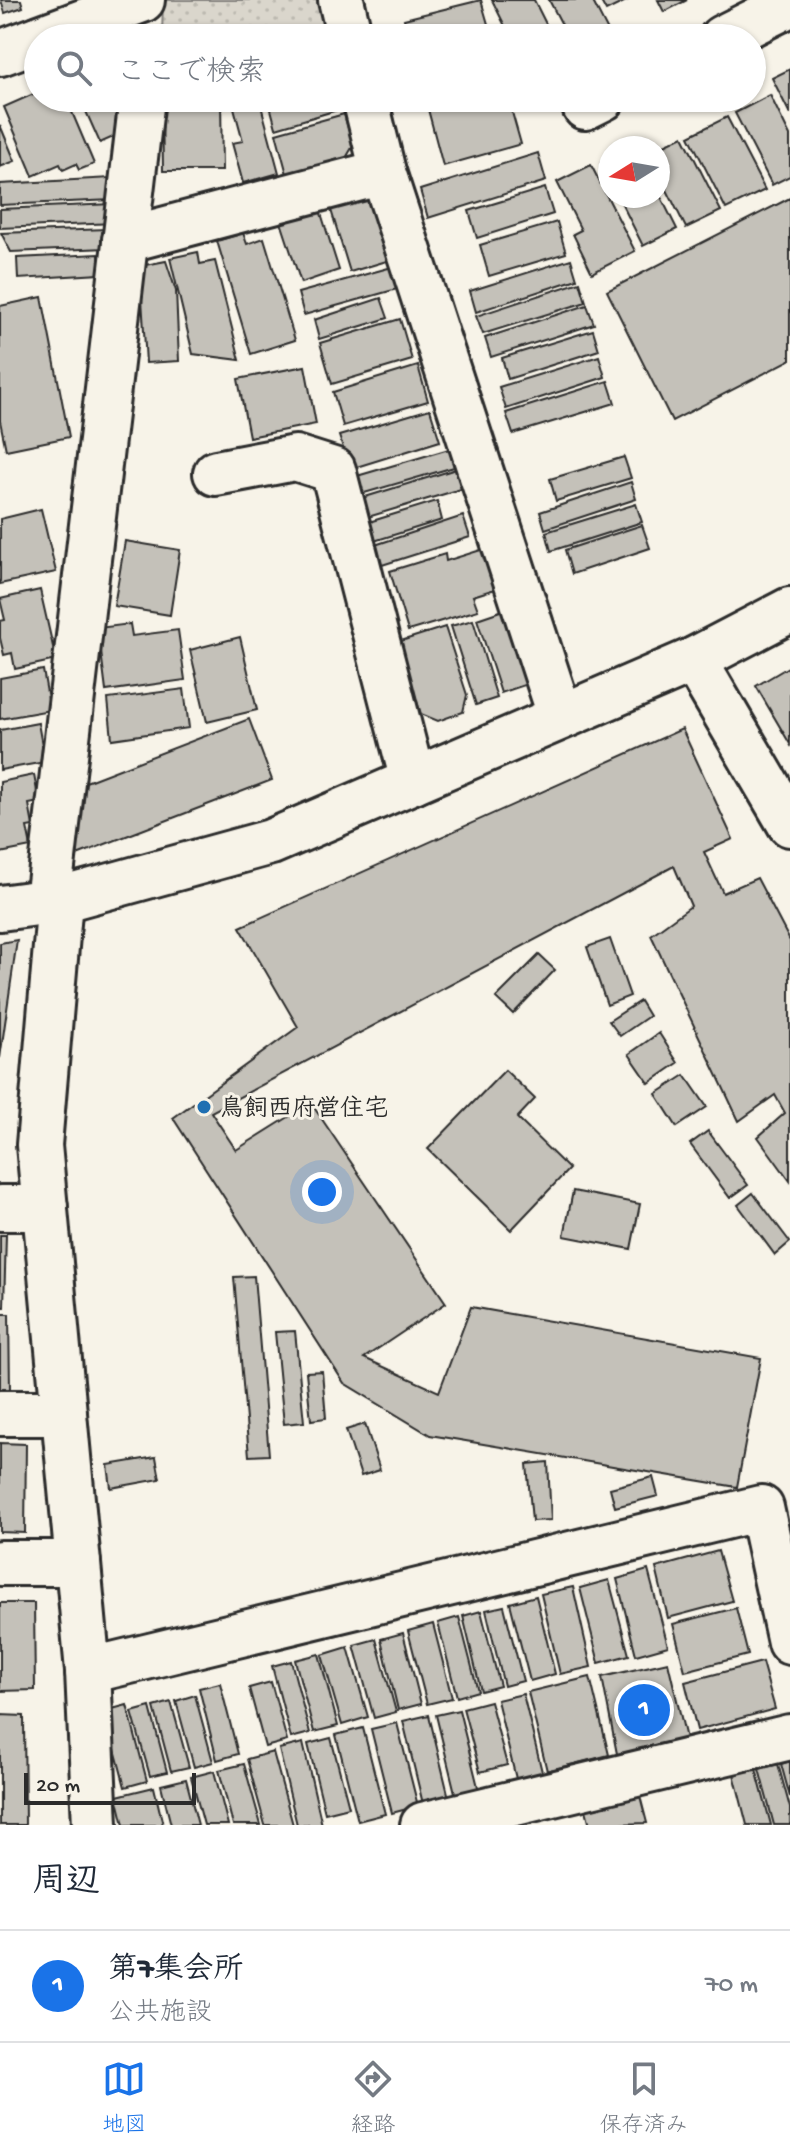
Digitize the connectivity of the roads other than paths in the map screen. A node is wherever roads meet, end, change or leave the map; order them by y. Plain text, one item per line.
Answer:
1 (142, 0) edge
2 (153, 0) edge
3 (341, 0) edge
4 (790, 4) edge
5 (77, 24) edge
6 (150, 24) edge
7 (347, 24) edge
8 (750, 24) edge
9 (24, 44) edge
10 (0, 53) edge
11 (140, 112) edge
12 (368, 112) edge
13 (383, 172) junction
14 (125, 240) junction
15 (216, 473) dead end
16 (790, 610) edge
17 (694, 660) junction
18 (560, 715) junction
19 (413, 781) junction
20 (790, 824) edge
21 (54, 900) junction
22 (0, 908) edge
23 (0, 1208) edge
24 (45, 1208) junction
25 (0, 1413) edge
26 (64, 1413) junction
27 (775, 1505) edge
28 (0, 1563) edge
29 (78, 1563) junction
30 (790, 1642) edge
31 (88, 1671) junction
32 (790, 1737) edge
33 (95, 1825) edge
34 (423, 1825) edge

1 - 5 street
2 - 6 street
3 - 7 street
4 - 8 street
9 - 10 street
11 - 14 street
12 - 13 street
13 - 14 street
13 - 18 street
14 - 21 street
15 - 19 street
16 - 17 street
17 - 18 street
17 - 20 street
18 - 19 street
19 - 21 street
21 - 22 street
21 - 24 street
23 - 24 street
24 - 26 street
25 - 26 street
26 - 29 street
27 - 30 street
27 - 31 street
28 - 29 street
29 - 31 street
31 - 33 street
32 - 34 street

